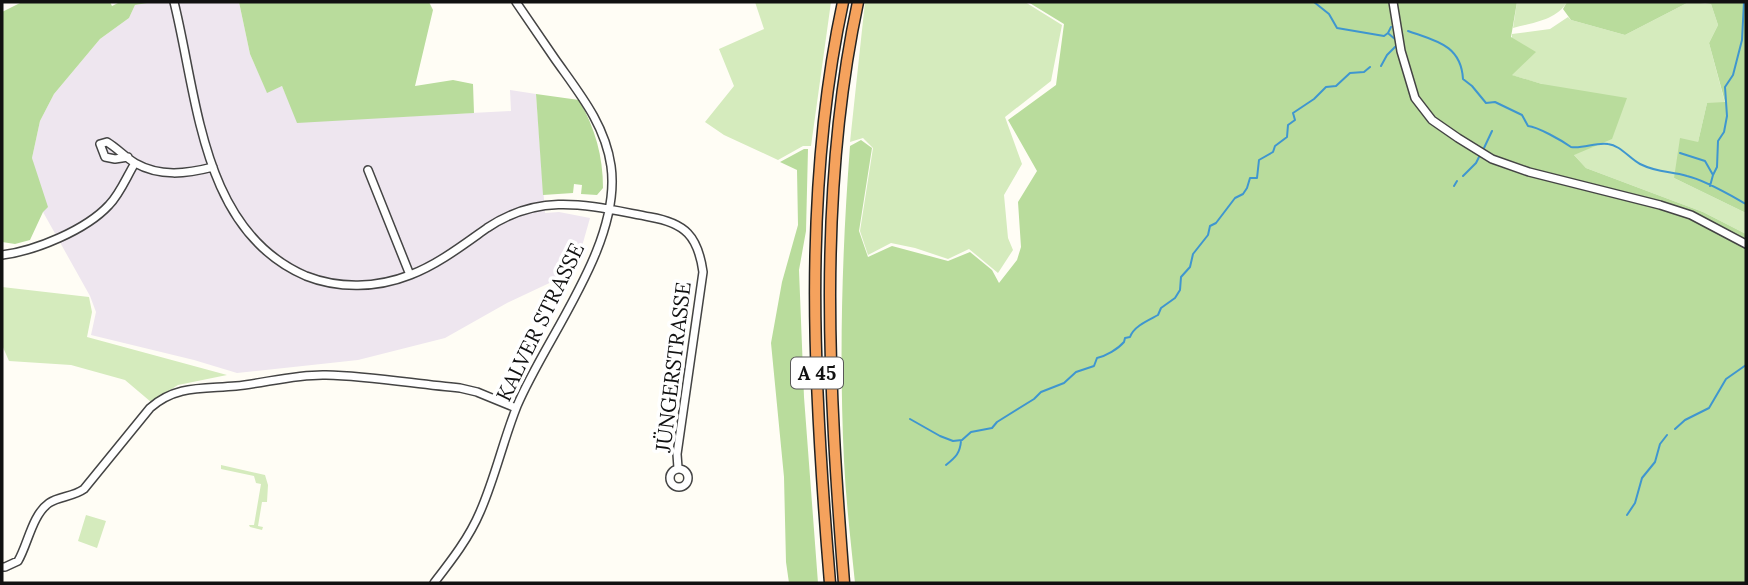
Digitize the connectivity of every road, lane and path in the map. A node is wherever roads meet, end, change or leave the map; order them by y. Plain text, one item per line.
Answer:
1 (174, 2) edge
2 (516, 2) edge
3 (843, 2) edge
4 (858, 2) edge
5 (1393, 2) edge
6 (213, 167) junction
7 (368, 170) dead end
8 (608, 209) junction
9 (1746, 244) edge
10 (2, 255) edge
11 (410, 275) junction
12 (516, 408) junction
13 (678, 468) dead end
14 (2, 567) edge
15 (434, 583) edge
16 (830, 583) edge
17 (844, 583) edge

1 - 6 street, JÜNGERSTRASSE
2 - 8 street, KALVER STRASSE
3 - 16 highway, A 45
4 - 17 highway, A 45
5 - 9 street
6 - 10 street
6 - 11 street, JÜNGERSTRASSE
7 - 11 street
8 - 11 street, JÜNGERSTRASSE
8 - 12 street, KALVER STRASSE
8 - 13 street, JÜNGERSTRASSE
12 - 14 street
12 - 15 street, KALVER STRASSE

